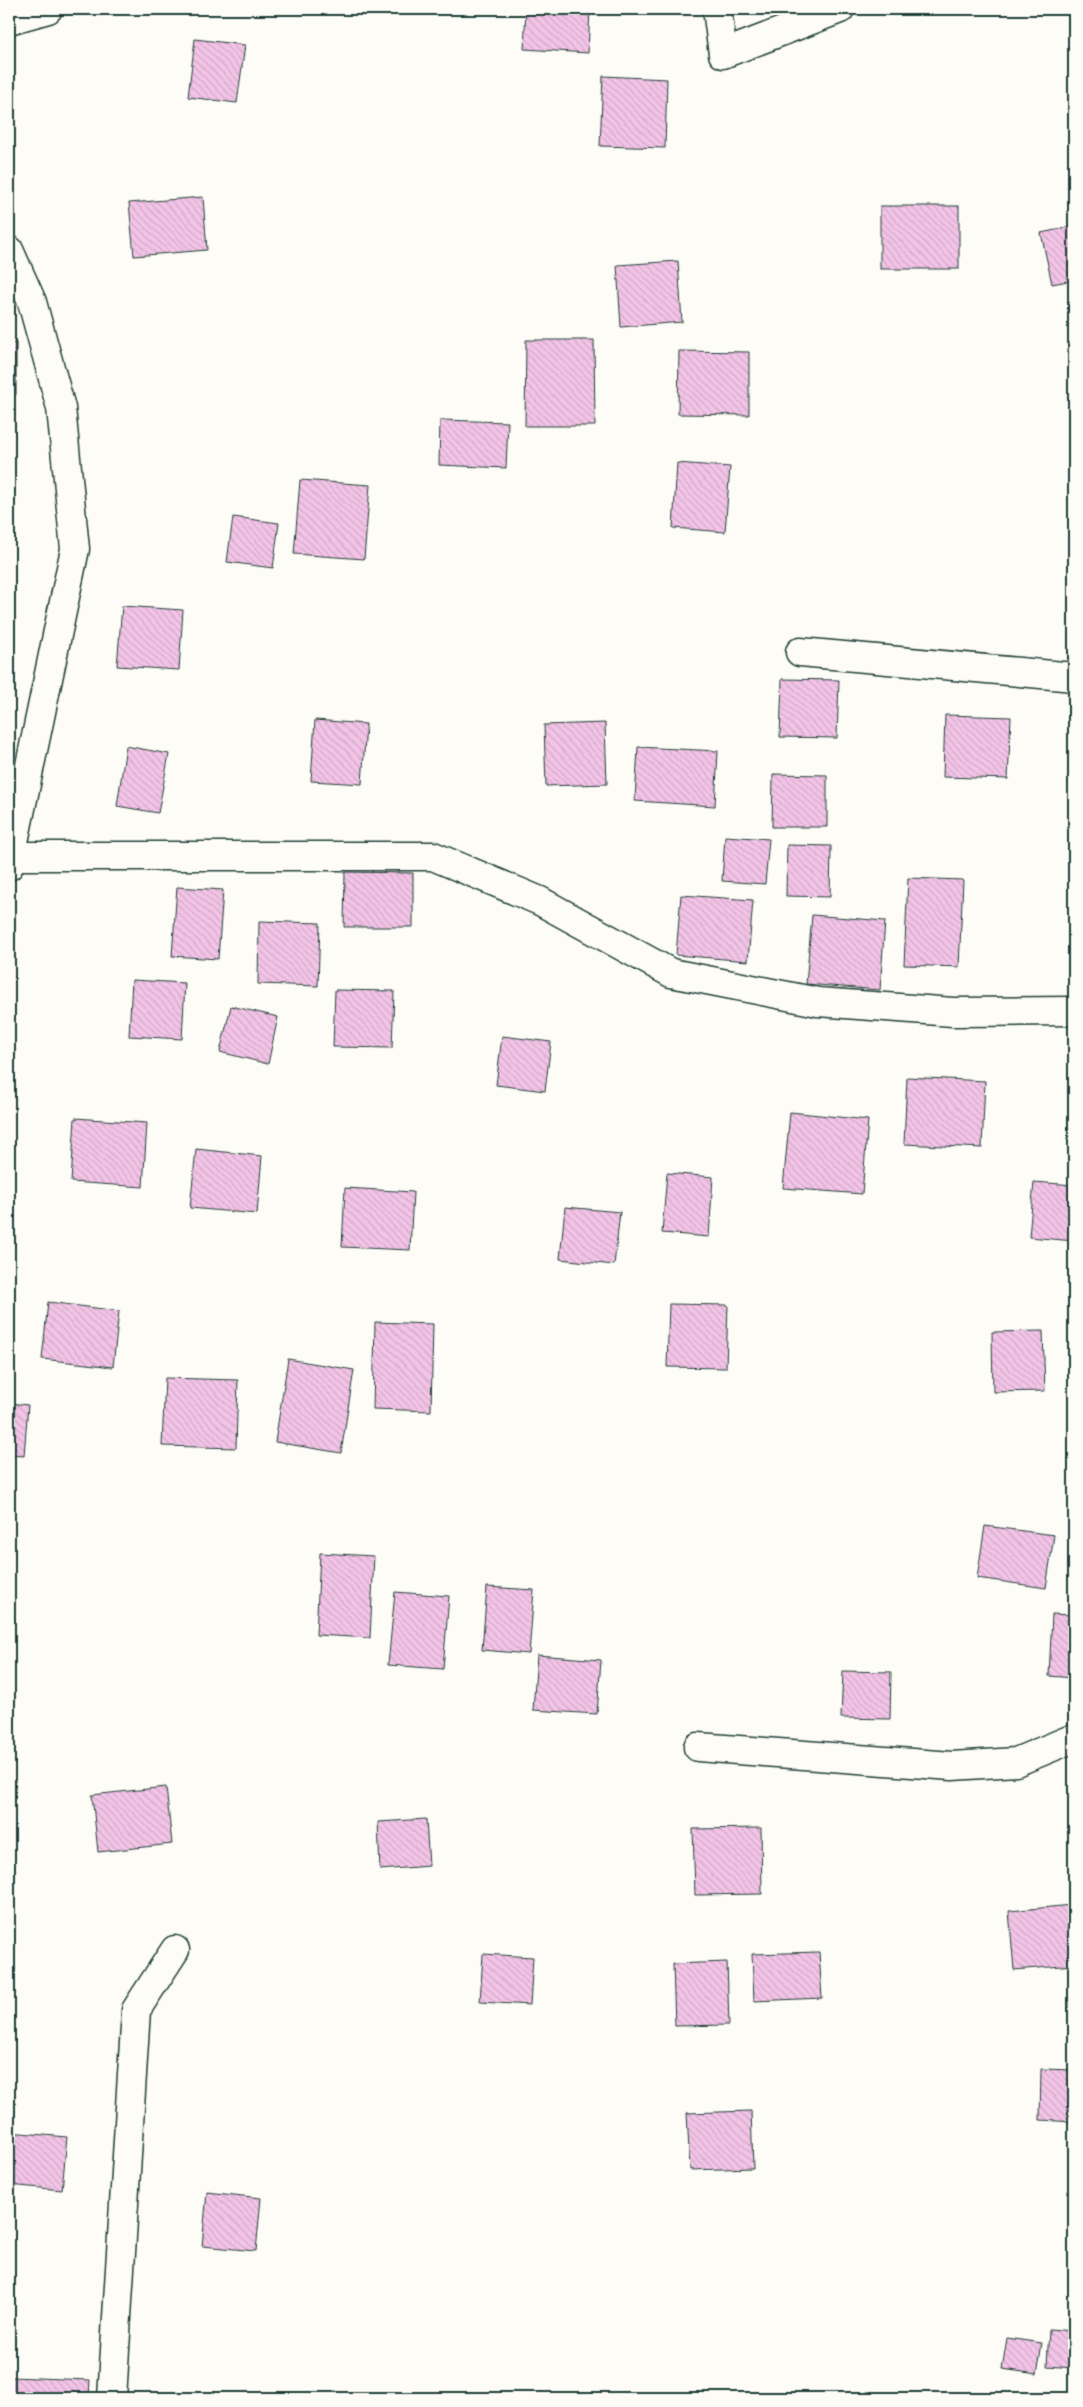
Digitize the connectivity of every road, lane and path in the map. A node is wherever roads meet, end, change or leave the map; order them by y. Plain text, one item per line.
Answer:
1 (48, 9) edge
2 (717, 9) edge
3 (840, 9) edge
4 (9, 20) edge
5 (9, 250) edge
6 (800, 652) dead end
7 (1074, 677) edge
8 (9, 860) edge
9 (1074, 1010) edge
10 (1074, 1738) edge
11 (698, 1748) dead end
12 (175, 1950) dead end
13 (112, 2398) edge

1 - 4 street
2 - 3 street
5 - 8 street
6 - 7 street
8 - 9 street
10 - 11 street
12 - 13 street

